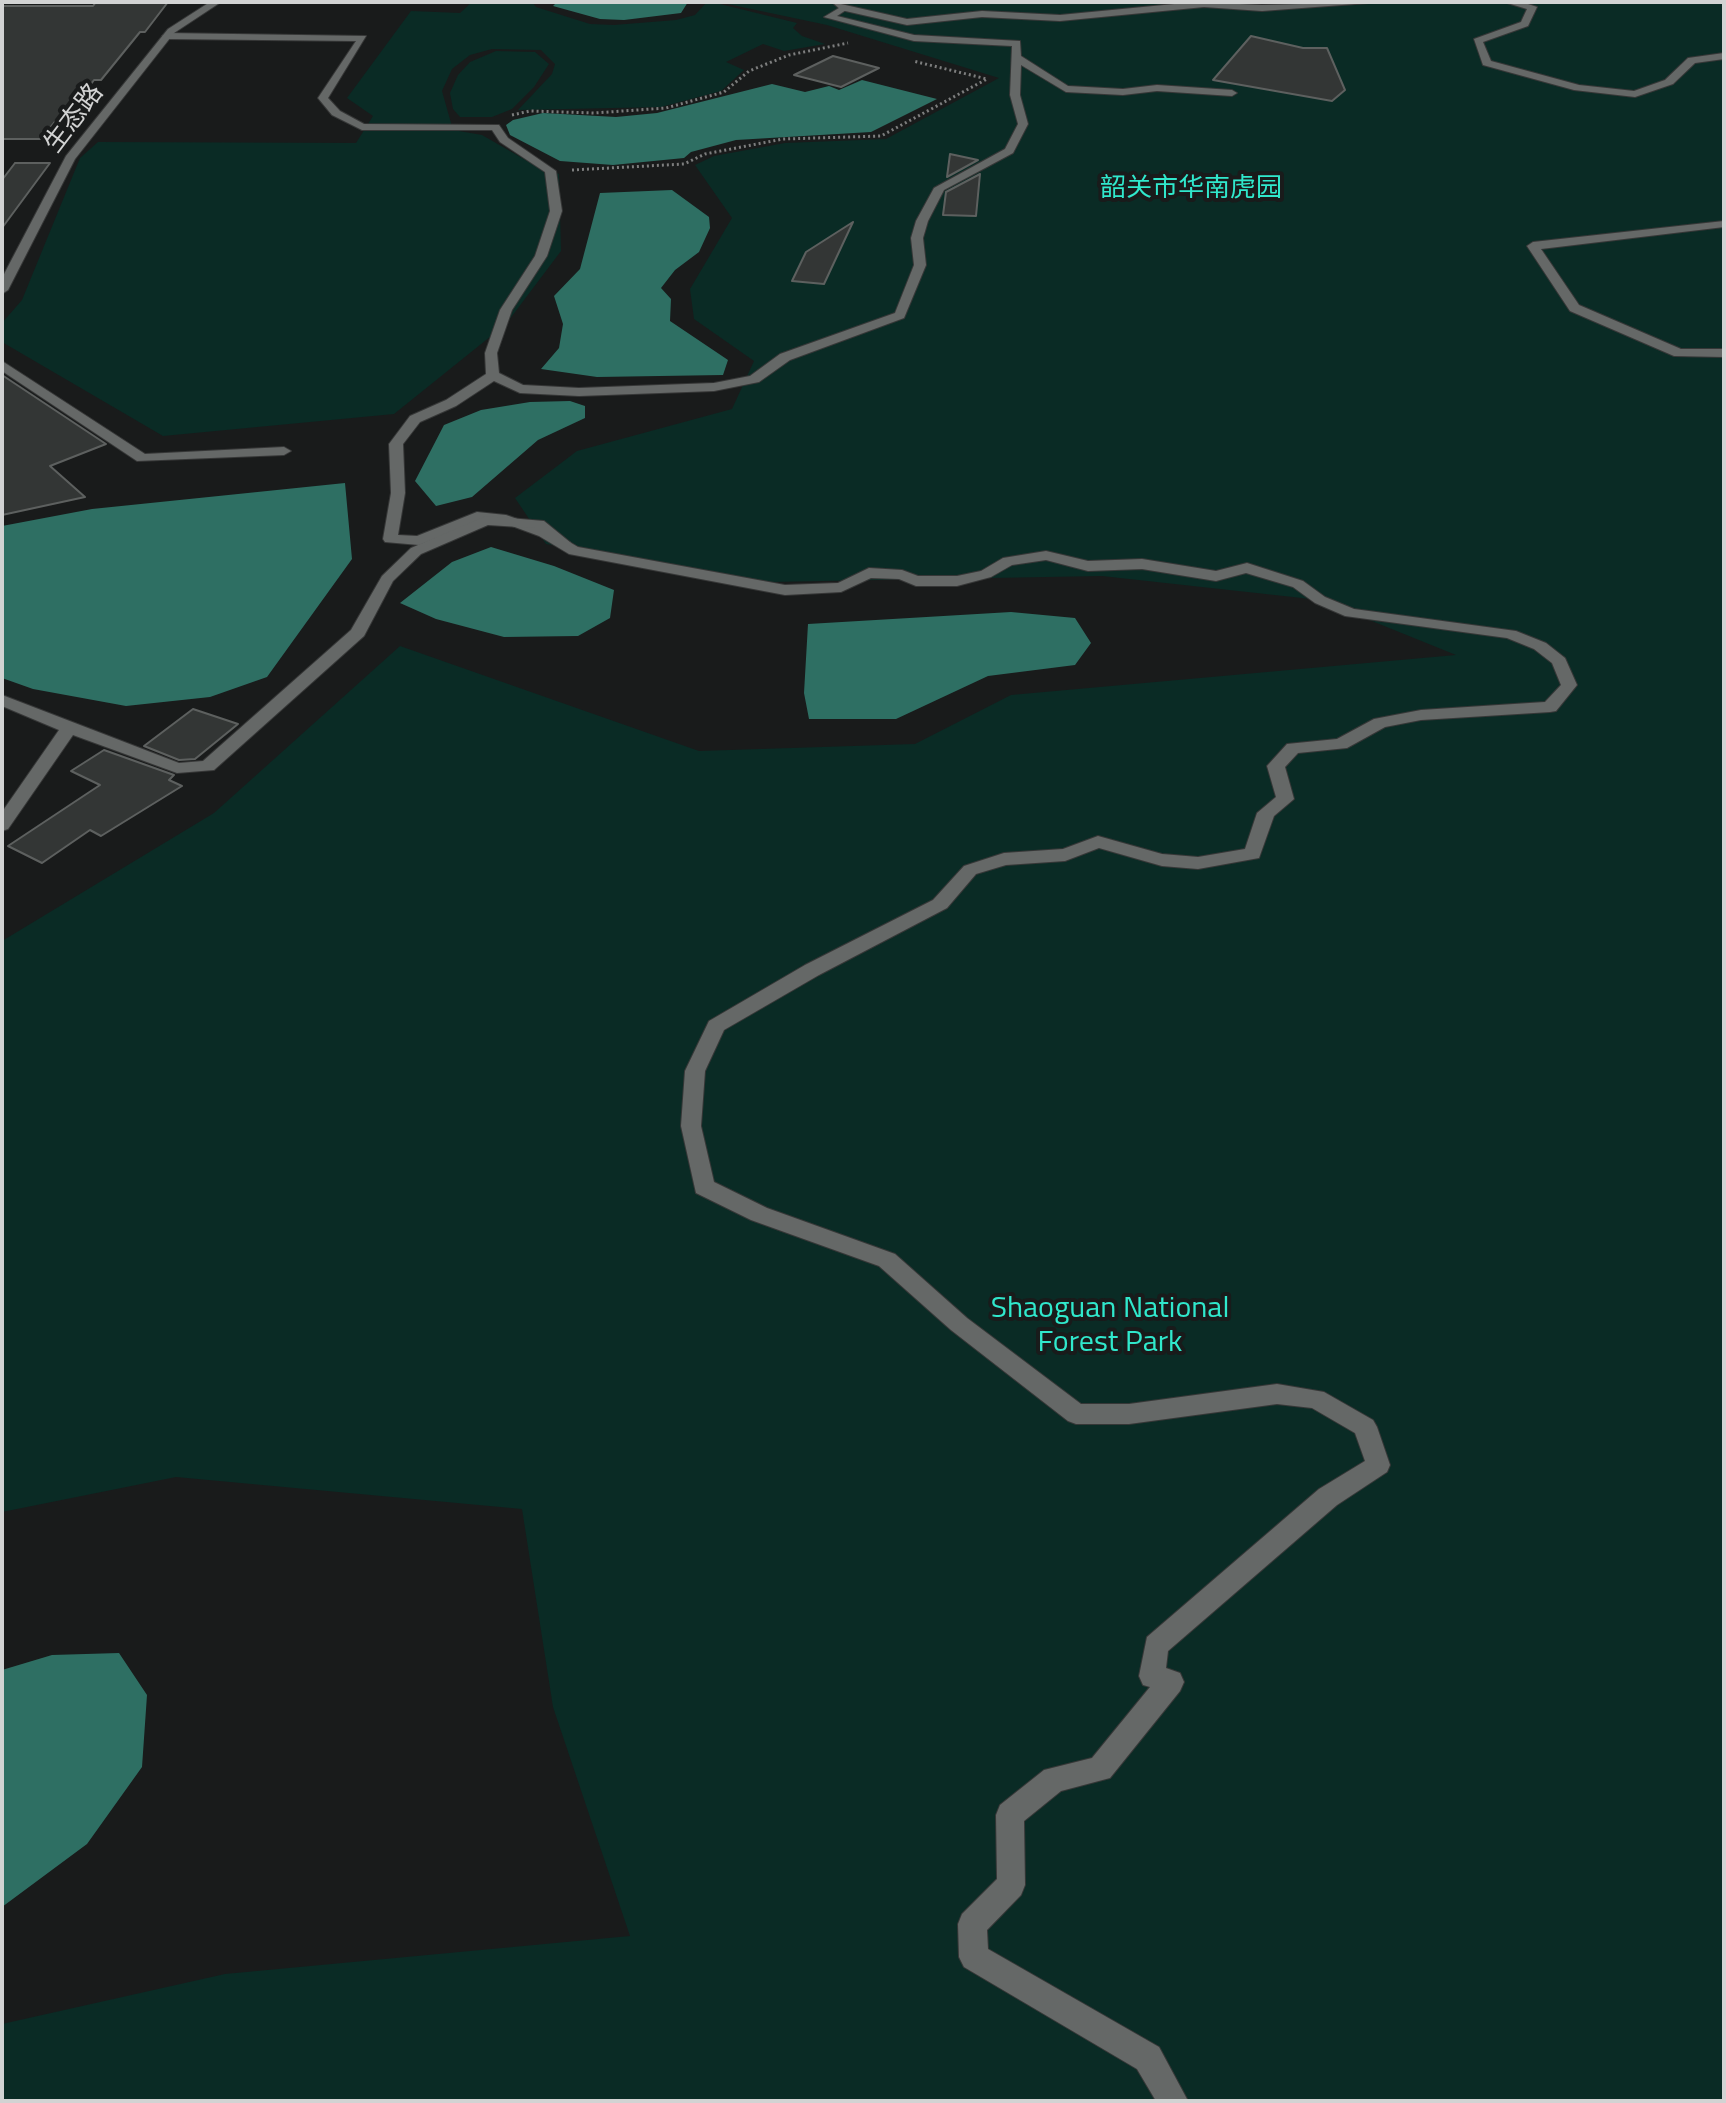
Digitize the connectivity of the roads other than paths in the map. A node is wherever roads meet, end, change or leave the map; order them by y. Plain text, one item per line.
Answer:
1 (216, 2) edge
2 (1377, 2) edge
3 (1509, 2) edge
4 (840, 5) edge
5 (167, 36) junction
6 (1724, 56) edge
7 (1017, 58) junction
8 (1232, 93) dead end
9 (1724, 224) edge
10 (2, 290) edge
11 (1724, 353) edge
12 (2, 365) edge
13 (493, 375) junction
14 (284, 451) dead end
15 (513, 522) junction
16 (564, 543) dead end
17 (2, 700) edge
18 (69, 728) junction
19 (2, 825) edge
20 (1173, 2101) edge

1 - 5 street, 生态路
2 - 4 street
3 - 6 street
4 - 7 street
5 - 10 street, 生态路
5 - 13 street
7 - 8 street
7 - 13 street
9 - 11 street
12 - 14 street
13 - 15 street
15 - 16 street
15 - 18 street
15 - 20 street
17 - 18 street
18 - 19 street

